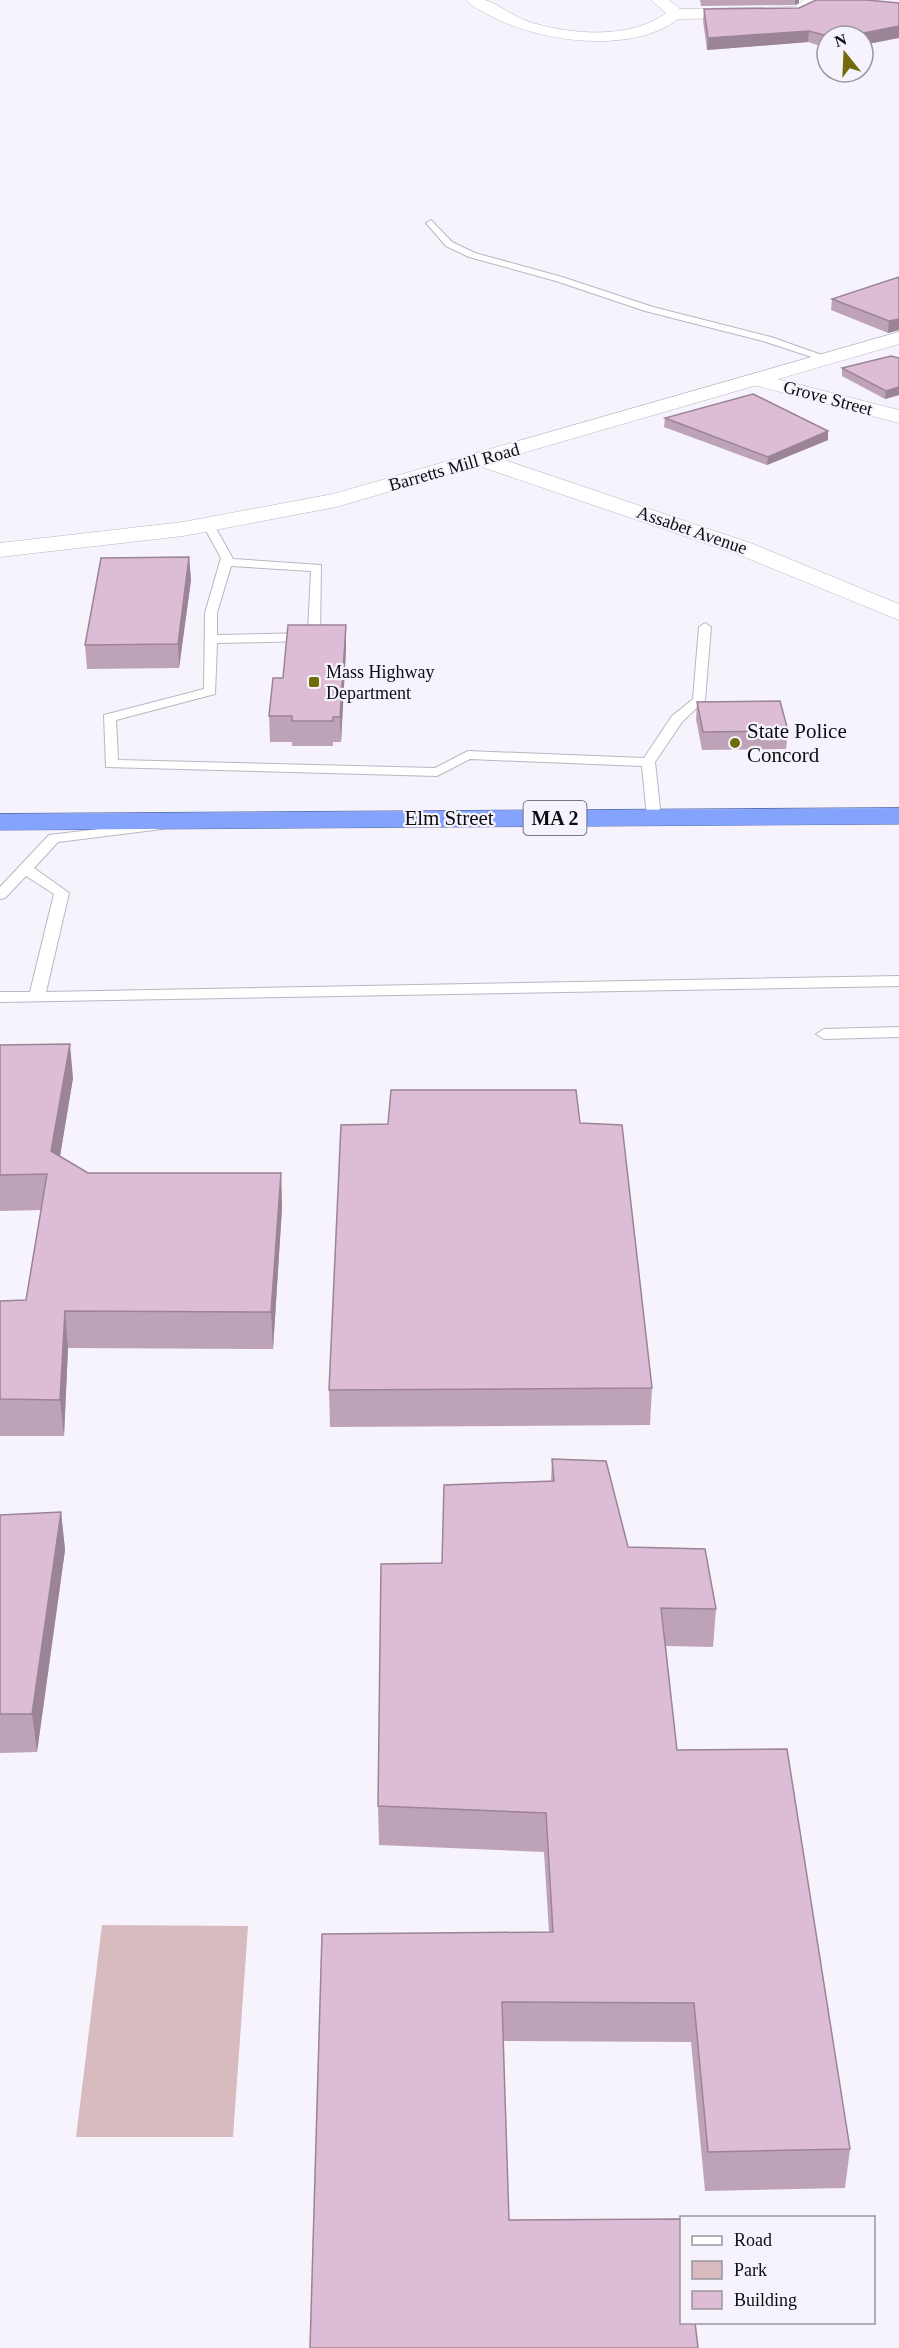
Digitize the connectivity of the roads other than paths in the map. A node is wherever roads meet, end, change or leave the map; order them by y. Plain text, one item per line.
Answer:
1 (474, 0) edge
2 (758, 0) edge
3 (807, 0) edge
4 (812, 0) edge
5 (830, 0) edge
6 (665, 5) edge
7 (431, 224) dead end
8 (899, 338) edge
9 (828, 359) junction
10 (757, 380) junction
11 (899, 417) edge
12 (481, 459) junction
13 (209, 525) junction
14 (0, 550) edge
15 (225, 562) junction
16 (899, 613) edge
17 (705, 627) dead end
18 (210, 639) junction
19 (648, 762) junction
20 (899, 816) edge
21 (654, 817) junction
22 (212, 820) junction
23 (0, 822) edge
24 (26, 869) junction
25 (0, 895) edge
26 (899, 981) edge
27 (37, 996) junction
28 (0, 997) edge
29 (899, 1032) edge
30 (824, 1034) dead end

1 - 6 street
2 - 6 street
3 - 4 street
4 - 5 street
4 - 6 street
7 - 9 lane
8 - 9 street, Barretts Mill Road
9 - 10 street, Barretts Mill Road
10 - 11 street, Grove Street
10 - 12 street, Barretts Mill Road
12 - 13 street, Barretts Mill Road
12 - 16 street, Assabet Avenue
13 - 14 street, Barretts Mill Road
13 - 15 lane
15 - 18 lane
15 - 18 lane
17 - 19 lane
18 - 19 lane
19 - 21 lane
20 - 21 highway, Elm Street / MA 2
21 - 22 highway, Elm Street / MA 2
22 - 23 highway, Elm Street / MA 2
22 - 24 lane
24 - 25 lane
24 - 27 lane
26 - 27 lane
27 - 28 lane
29 - 30 lane

